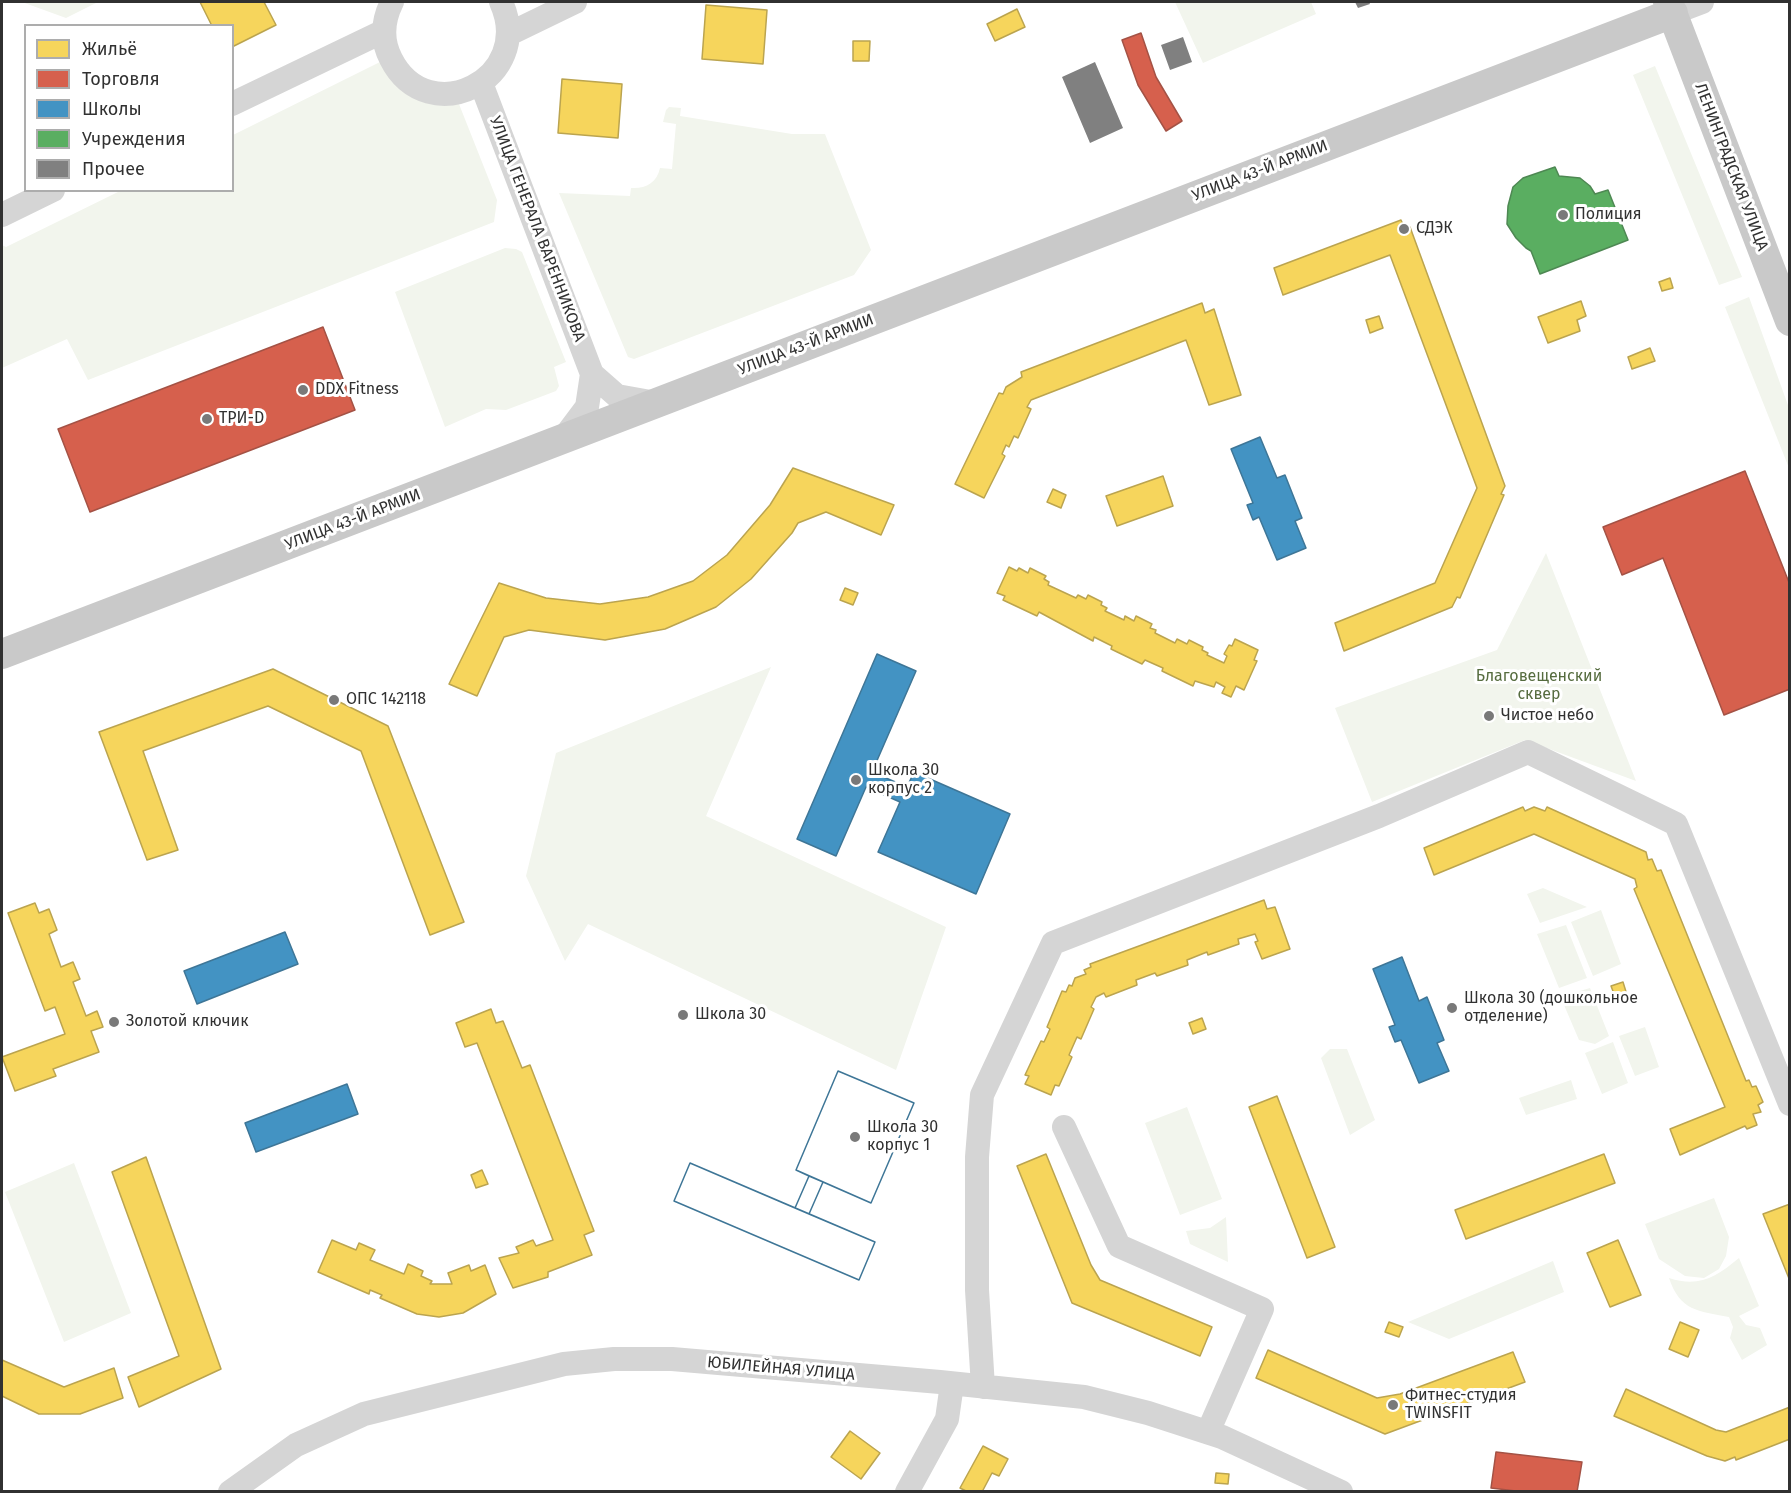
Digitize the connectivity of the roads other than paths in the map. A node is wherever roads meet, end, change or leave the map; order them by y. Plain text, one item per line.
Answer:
1 (392, 2) edge
2 (501, 2) edge
3 (575, 2) edge
4 (1702, 2) edge
5 (1671, 7) edge
6 (384, 31) junction
7 (509, 34) junction
8 (1611, 36) junction
9 (1691, 60) junction
10 (481, 83) junction
11 (234, 103) edge
12 (49, 192) edge
13 (2, 215) edge
14 (1790, 321) edge
15 (592, 374) junction
16 (656, 403) junction
17 (563, 439) junction
18 (2, 654) edge
19 (1790, 1104) edge
20 (1064, 1127) dead end
21 (952, 1384) junction
22 (983, 1387) junction
23 (1208, 1432) junction
24 (230, 1491) edge
25 (907, 1491) edge
26 (1341, 1491) edge

1 - 6 street
2 - 7 street
3 - 7 street
4 - 5 street, УЛИЦА 43-Й АРМИИ
5 - 8 main road, УЛИЦА 43-Й АРМИИ
5 - 9 main road, ЛЕНИНГРАДСКАЯ УЛИЦА
6 - 10 street
6 - 11 street
7 - 10 street
8 - 9 main road, УЛИЦА 43-Й АРМИИ
8 - 16 main road, УЛИЦА 43-Й АРМИИ
9 - 14 main road, ЛЕНИНГРАДСКАЯ УЛИЦА
10 - 15 street, УЛИЦА ГЕНЕРАЛА ВАРЕННИКОВА
12 - 13 street
15 - 16 street, УЛИЦА ГЕНЕРАЛА ВАРЕННИКОВА
15 - 17 street, УЛИЦА ГЕНЕРАЛА ВАРЕННИКОВА
16 - 17 main road, УЛИЦА 43-Й АРМИИ
17 - 18 main road, УЛИЦА 43-Й АРМИИ
19 - 22 street
20 - 23 street
21 - 22 street, ЮБИЛЕЙНАЯ УЛИЦА
21 - 24 street, ЮБИЛЕЙНАЯ УЛИЦА
21 - 25 street
22 - 23 street, ЮБИЛЕЙНАЯ УЛИЦА
23 - 26 street, ЮБИЛЕЙНАЯ УЛИЦА

